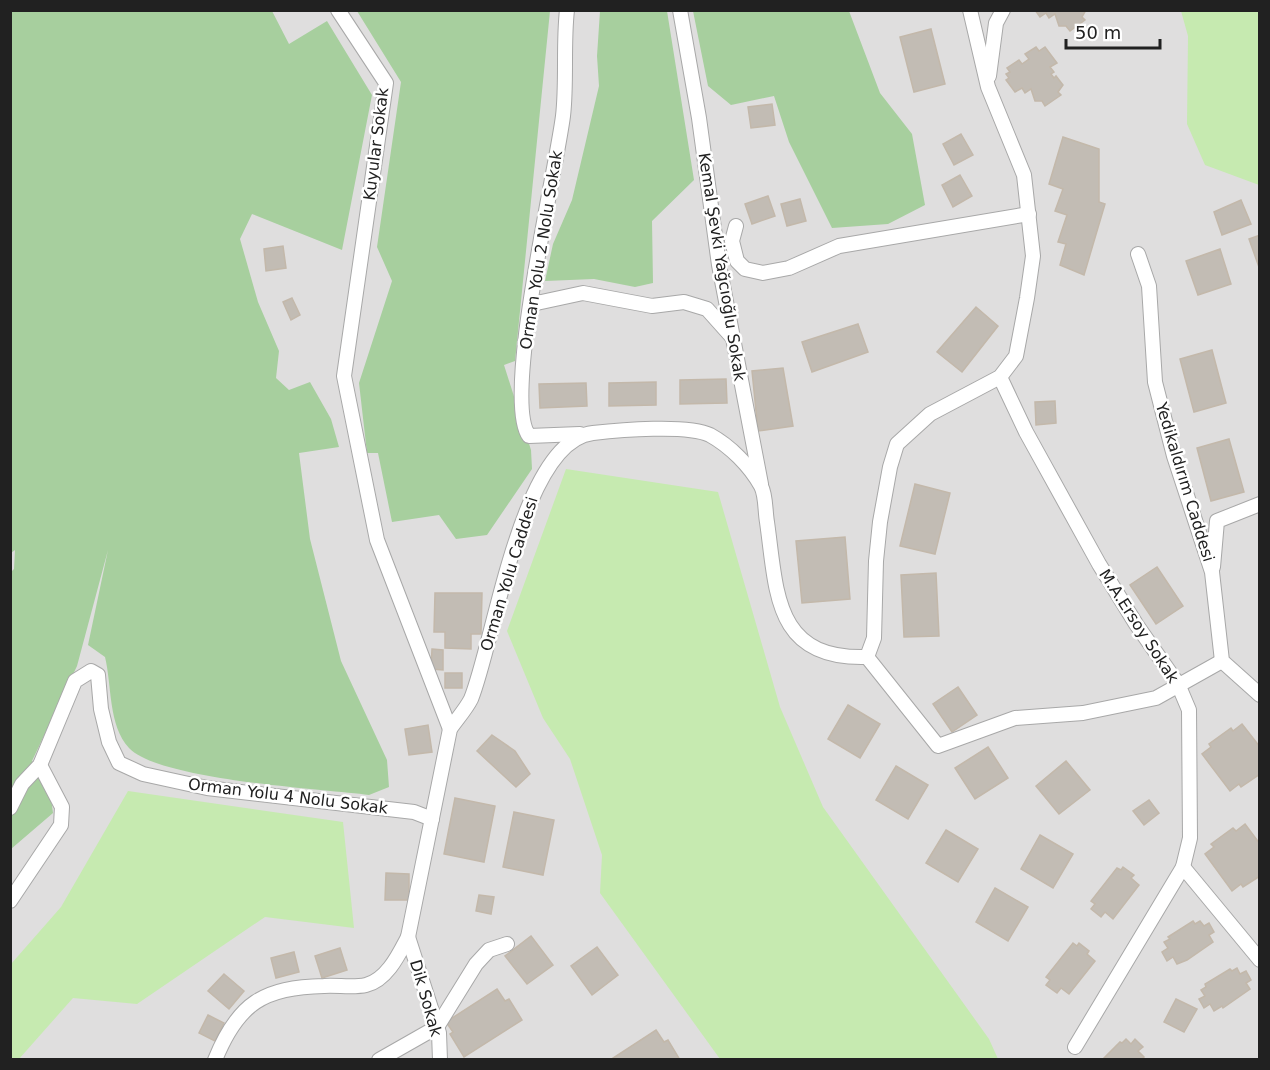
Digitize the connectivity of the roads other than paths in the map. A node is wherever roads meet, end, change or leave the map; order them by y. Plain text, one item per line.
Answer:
1 (338, 10) edge
2 (567, 10) edge
3 (680, 10) edge
4 (970, 10) edge
5 (1003, 10) edge
6 (988, 87) junction
7 (1029, 214) junction
8 (735, 226) dead end
9 (1138, 254) dead end
10 (532, 304) junction
11 (735, 341) junction
12 (1000, 377) junction
13 (580, 434) junction
14 (762, 488) junction
15 (1260, 504) edge
16 (1212, 572) junction
17 (867, 657) junction
18 (1222, 661) junction
19 (1178, 684) junction
20 (1260, 694) edge
21 (450, 729) junction
22 (40, 765) junction
23 (10, 791) edge
24 (10, 808) edge
25 (432, 819) junction
26 (1183, 867) junction
27 (10, 901) edge
28 (408, 938) junction
29 (507, 944) dead end
30 (1260, 960) edge
31 (437, 1027) junction
32 (1075, 1047) dead end
33 (215, 1059) edge
34 (379, 1059) edge
35 (440, 1059) edge

1 - 21 street, Kuyular Sokak
2 - 10 street, Orman Yolu 2 Nolu Sokak
3 - 11 street, Kemal Şevki Yağcıoğlu Sokak
4 - 6 street
5 - 6 street
6 - 7 street
7 - 8 street
7 - 12 street
9 - 16 street, Yedikaldırım Caddesi
10 - 11 street
10 - 13 street, Orman Yolu 2 Nolu Sokak
11 - 14 street, Kemal Şevki Yağcıoğlu Sokak
12 - 17 street
12 - 19 street, M.A.Ersoy Sokak
13 - 14 street
13 - 21 street, Orman Yolu Caddesi
14 - 17 street
15 - 16 street
16 - 18 street, Yedikaldırım Caddesi
17 - 19 street
18 - 19 street
18 - 20 street
19 - 26 street, M.A.Ersoy Sokak
21 - 25 street
22 - 23 street
22 - 24 street
22 - 25 street, Orman Yolu 4 Nolu Sokak
22 - 27 street
25 - 28 street
26 - 30 street
26 - 32 street, M.A.Ersoy Sokak
28 - 31 street, Dik Sokak
28 - 33 street
29 - 31 street
31 - 34 street
31 - 35 street, Dik Sokak

